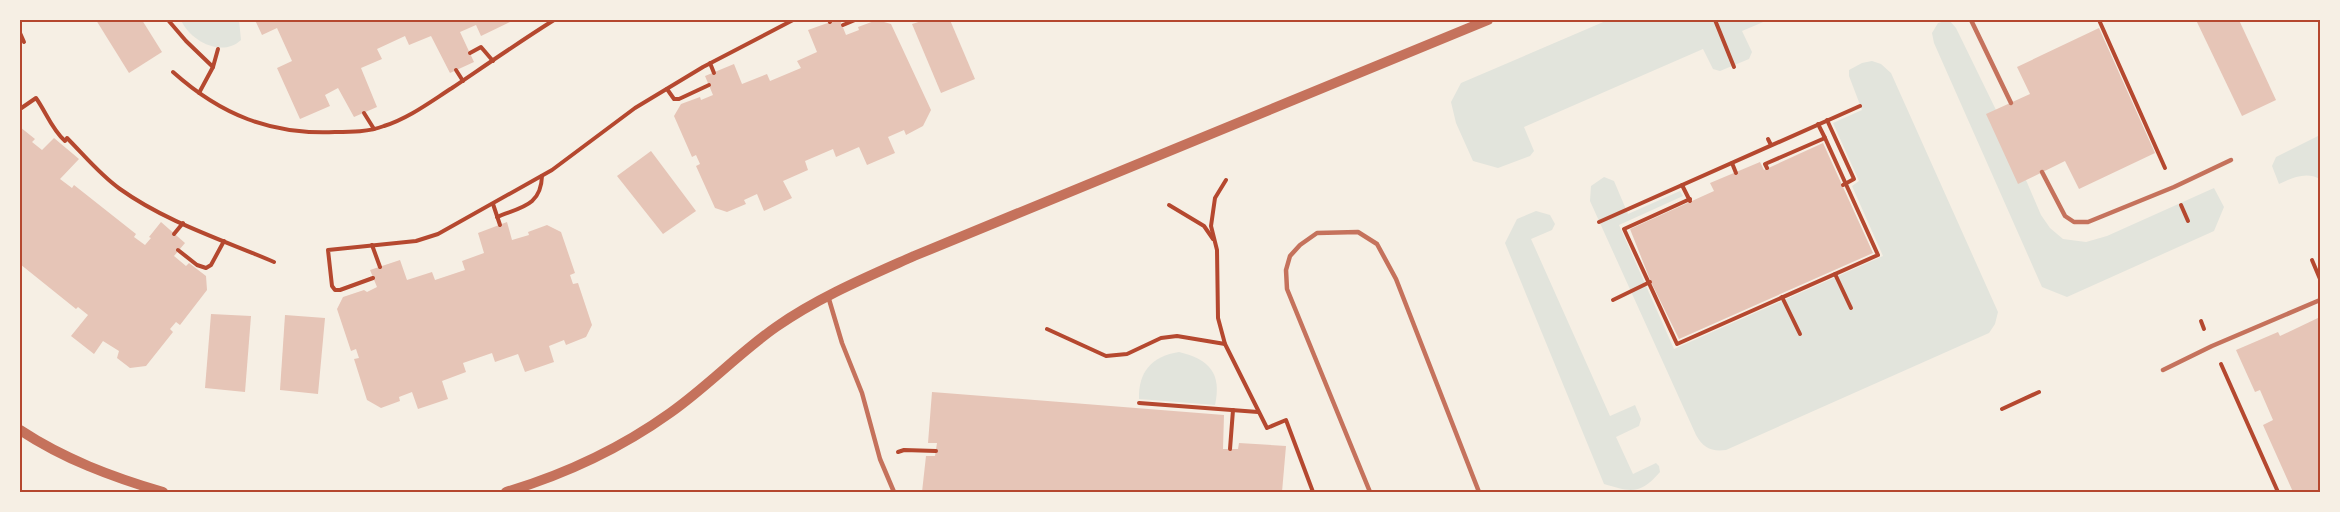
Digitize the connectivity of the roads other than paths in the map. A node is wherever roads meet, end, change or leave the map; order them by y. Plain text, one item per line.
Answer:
1 (1488, 20) edge
2 (1971, 20) edge
3 (2010, 103) dead end
4 (2231, 160) dead end
5 (2042, 172) dead end
6 (828, 295) junction
7 (2320, 300) edge
8 (2163, 370) dead end
9 (20, 430) edge
10 (163, 492) edge
11 (506, 492) edge
12 (894, 492) edge
13 (1370, 492) edge
14 (1479, 492) edge

1 - 6 street
2 - 3 lane
4 - 5 lane
6 - 11 street
6 - 12 lane
7 - 8 lane
9 - 10 street
13 - 14 lane

